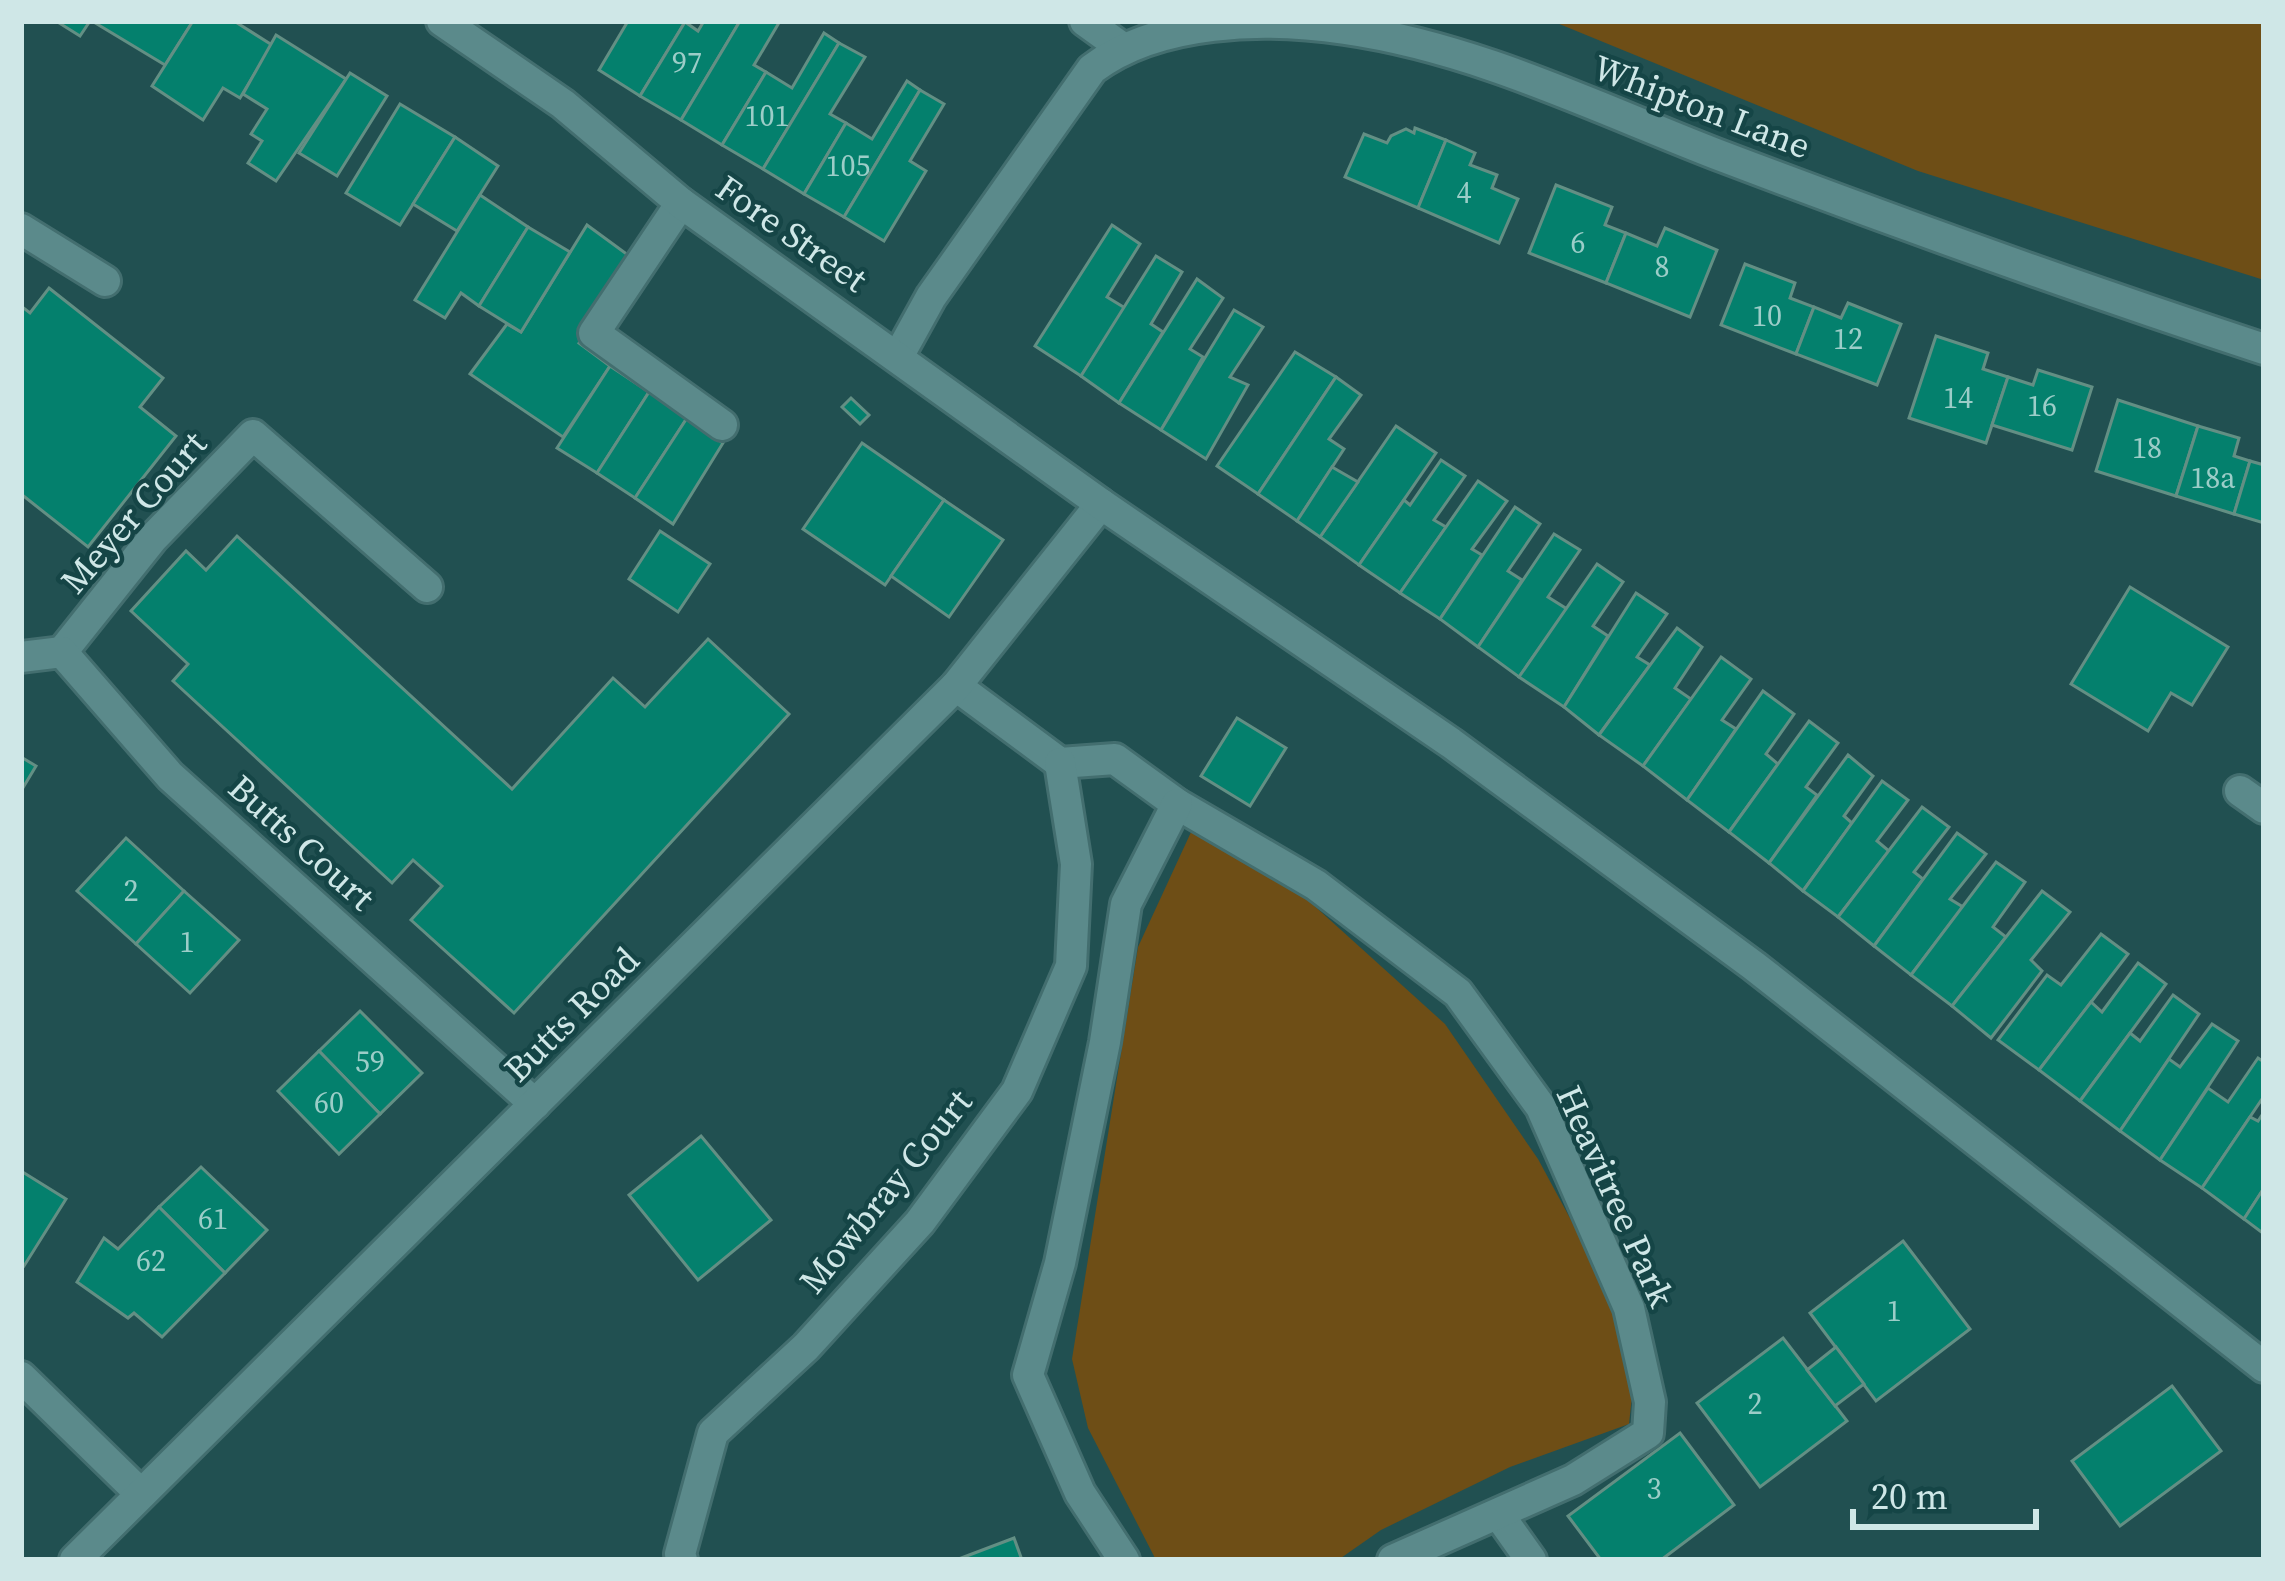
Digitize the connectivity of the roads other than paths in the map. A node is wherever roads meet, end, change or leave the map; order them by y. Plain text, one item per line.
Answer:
1 (442, 21) edge
2 (1085, 21) edge
3 (1121, 47) junction
4 (682, 203) junction
5 (21, 229) edge
6 (105, 281) dead end
7 (2264, 349) edge
8 (898, 356) junction
9 (722, 425) dead end
10 (1101, 504) junction
11 (427, 587) dead end
12 (62, 652) junction
13 (21, 657) edge
14 (956, 686) junction
15 (1060, 764) junction
16 (1177, 804) junction
17 (535, 1104) junction
18 (2264, 1367) edge
19 (21, 1377) edge
20 (140, 1492) junction
21 (1499, 1516) junction
22 (75, 1560) edge
23 (682, 1560) edge
24 (1124, 1560) edge
25 (1393, 1560) edge
26 (1532, 1560) edge

1 - 4 street, Fore Street
2 - 3 street
3 - 7 street, Whipton Lane
3 - 8 street, Whipton Lane
4 - 8 street, Fore Street
4 - 9 street
5 - 6 street
8 - 10 street, Fore Street
10 - 14 street, Butts Road
10 - 18 street, Fore Street
11 - 12 street, Meyer Court
12 - 13 street
12 - 17 street, Butts Court
14 - 15 street
14 - 17 street, Butts Road
15 - 16 street, Heavitree Park
15 - 23 street, Mowbray Court
16 - 21 street, Heavitree Park
16 - 24 street
17 - 20 street, Butts Road
19 - 20 street
20 - 22 street, Butts Road
21 - 25 street, Heavitree Park
21 - 26 street

